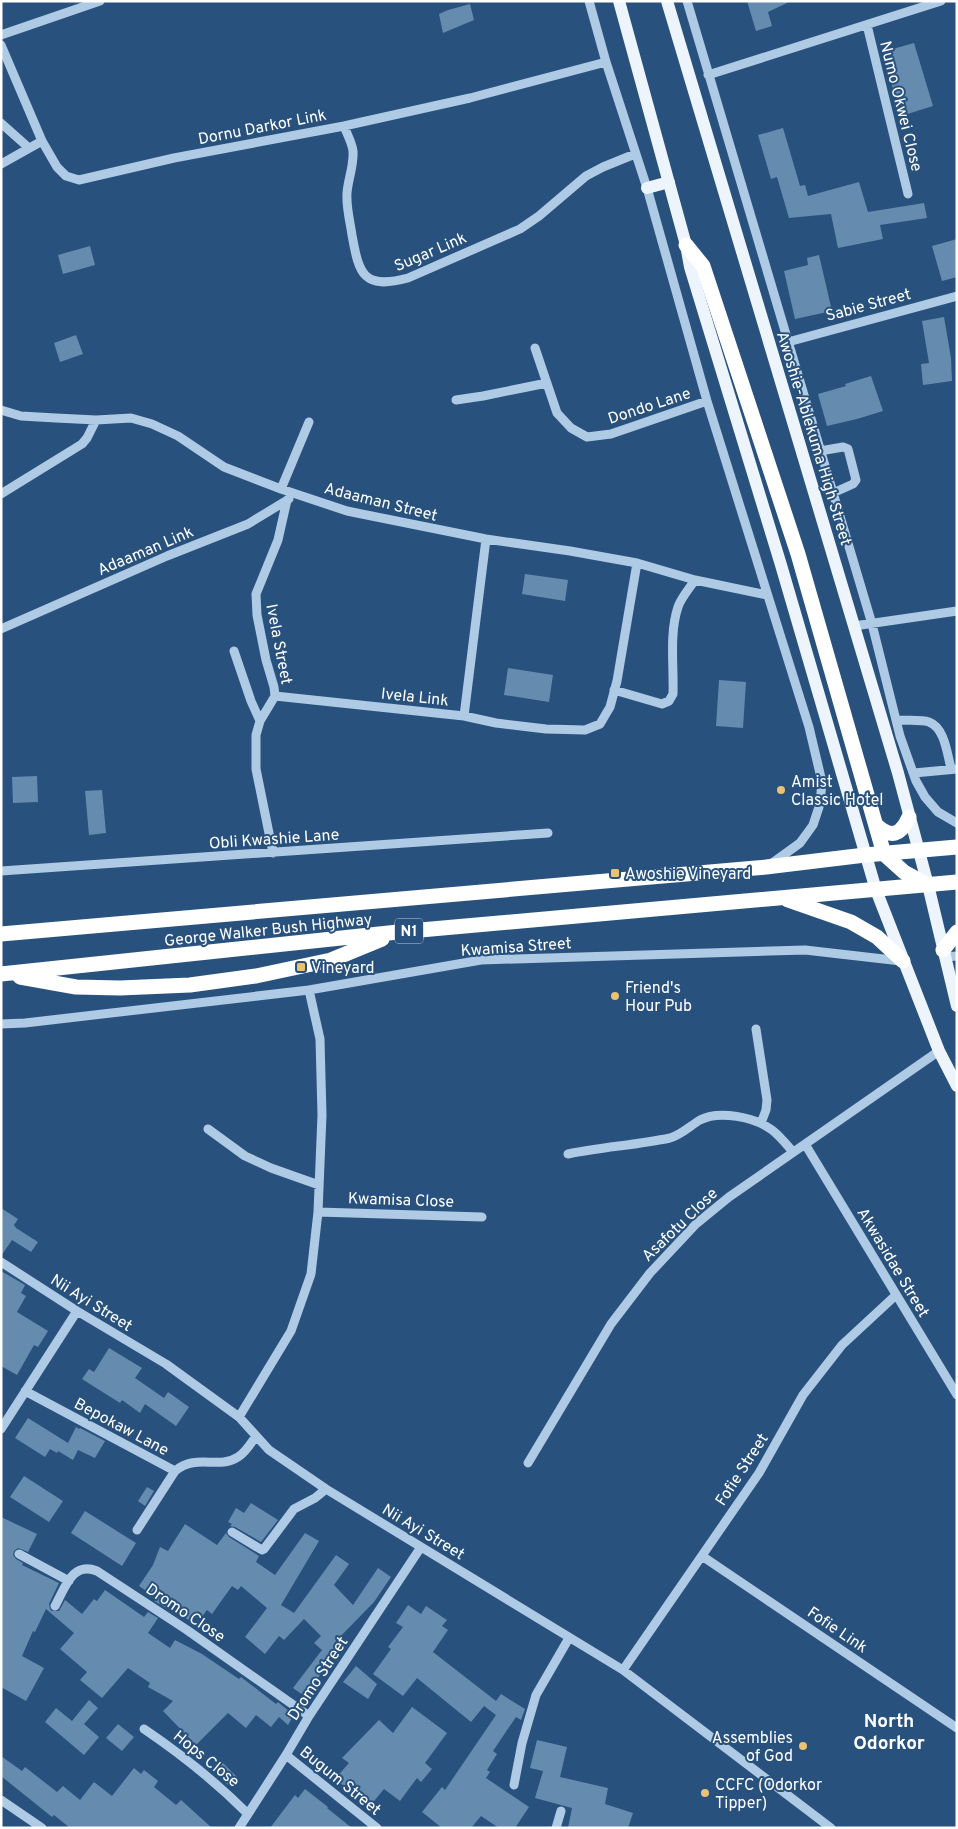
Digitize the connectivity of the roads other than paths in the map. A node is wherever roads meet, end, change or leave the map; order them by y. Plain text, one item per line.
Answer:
1 (100, 1) edge
2 (589, 1) edge
3 (619, 1) edge
4 (667, 1) edge
5 (686, 1) edge
6 (941, 1) edge
7 (867, 25) junction
8 (1, 35) edge
9 (1, 45) edge
10 (606, 62) junction
11 (708, 75) junction
12 (1, 123) edge
13 (344, 126) junction
14 (42, 141) junction
15 (29, 148) junction
16 (636, 154) junction
17 (1, 164) edge
18 (668, 182) junction
19 (647, 188) junction
20 (908, 194) dead end
21 (686, 246) junction
22 (957, 296) edge
23 (788, 342) junction
24 (536, 348) dead end
25 (547, 383) junction
26 (456, 400) dead end
27 (707, 401) junction
28 (1, 410) edge
29 (96, 420) junction
30 (310, 422) dead end
31 (820, 451) junction
32 (281, 489) junction
33 (833, 493) junction
34 (1, 494) edge
35 (298, 494) junction
36 (287, 500) junction
37 (486, 539) junction
38 (637, 563) junction
39 (695, 580) junction
40 (767, 595) junction
41 (957, 611) edge
42 (872, 624) junction
43 (854, 626) junction
44 (1, 629) edge
45 (234, 651) dead end
46 (614, 690) junction
47 (275, 696) junction
48 (464, 716) junction
49 (896, 720) junction
50 (260, 721) junction
51 (954, 768) edge
52 (914, 773) junction
53 (909, 817) junction
54 (957, 823) edge
55 (876, 825) junction
56 (548, 833) dead end
57 (957, 847) edge
58 (919, 850) junction
59 (273, 854) junction
60 (884, 854) junction
61 (866, 855) junction
62 (766, 867) junction
63 (1, 871) edge
64 (957, 882) edge
65 (928, 885) junction
66 (876, 890) junction
67 (782, 898) junction
68 (398, 932) junction
69 (957, 932) edge
70 (1, 934) edge
71 (948, 954) edge
72 (904, 961) junction
73 (3, 974) edge
74 (309, 990) junction
75 (957, 1006) edge
76 (1, 1024) edge
77 (756, 1028) dead end
78 (939, 1051) junction
79 (957, 1086) edge
80 (762, 1123) junction
81 (208, 1129) dead end
82 (805, 1144) junction
83 (794, 1152) junction
84 (568, 1154) dead end
85 (319, 1185) junction
86 (318, 1212) junction
87 (482, 1217) dead end
88 (1, 1262) edge
89 (896, 1295) junction
90 (76, 1311) junction
91 (25, 1392) junction
92 (957, 1394) edge
93 (238, 1417) junction
94 (1, 1429) edge
95 (256, 1436) junction
96 (528, 1463) dead end
97 (175, 1471) junction
98 (326, 1488) junction
99 (137, 1530) dead end
100 (232, 1532) dead end
101 (421, 1547) junction
102 (19, 1554) dead end
103 (702, 1556) junction
104 (69, 1580) junction
105 (55, 1606) dead end
106 (569, 1638) junction
107 (622, 1670) junction
108 (309, 1716) junction
109 (957, 1728) edge
110 (144, 1729) dead end
111 (286, 1755) junction
112 (514, 1785) dead end
113 (1, 1800) edge
114 (561, 1811) dead end
115 (248, 1814) junction
116 (42, 1828) edge
117 (239, 1828) edge
118 (377, 1828) edge
119 (556, 1828) edge
120 (830, 1828) edge

1 - 8 street
2 - 10 street
3 - 18 main road
4 - 43 main road, Awoshie-Ablekuma High Street
5 - 11 street, Awoshie-Ablekuma High Street
6 - 7 street
7 - 11 street
7 - 20 street, Numo Okwei Close
9 - 14 street, Dornu Darkor Link
10 - 13 street, Dornu Darkor Link
10 - 16 street
11 - 23 street, Awoshie-Ablekuma High Street
12 - 15 street
13 - 14 street, Dornu Darkor Link
13 - 16 street, Sugar Link
14 - 15 street
15 - 17 street
16 - 19 street
18 - 19 main road
18 - 21 main road
19 - 27 street
21 - 55 highway
21 - 61 main road
22 - 23 street, Sabie Street
23 - 31 street, Awoshie-Ablekuma High Street
24 - 25 street, Dondo Lane
25 - 26 street
25 - 27 street, Dondo Lane
27 - 40 street
28 - 29 street, Adaaman Street
29 - 32 street, Adaaman Street
29 - 34 street
30 - 32 street
31 - 33 street, Awoshie-Ablekuma High Street
31 - 33 street
32 - 35 street, Adaaman Street
33 - 42 street, Awoshie-Ablekuma High Street
35 - 36 street, Adaaman Link
35 - 37 street, Adaaman Street
36 - 44 street, Adaaman Link
36 - 47 street, Ivela Street
37 - 38 street, Adaaman Street
37 - 48 street, Ivela Link
38 - 39 street, Adaaman Street
38 - 46 street
39 - 40 street, Adaaman Street
39 - 46 street
40 - 62 street
41 - 42 street
42 - 43 street
42 - 49 street, Awoshie-Ablekuma High Street
43 - 53 main road, Awoshie-Ablekuma High Street
45 - 50 street
46 - 48 street
47 - 48 street, Ivela Link
47 - 50 street, Ivela Street
49 - 51 street
49 - 52 street, Awoshie-Ablekuma High Street
50 - 59 street, Ivela Street
51 - 52 street
52 - 54 street, Awoshie-Ablekuma High Street
53 - 55 highway
53 - 58 main road, Awoshie-Ablekuma High Street
55 - 60 highway
56 - 59 street, Obli Kwashie Lane
57 - 58 highway, George Walker Bush Highway / N1
58 - 60 highway, George Walker Bush Highway / N1
58 - 65 main road, Awoshie-Ablekuma High Street
59 - 63 street, Obli Kwashie Lane
60 - 61 highway, George Walker Bush Highway / N1
60 - 65 highway
61 - 62 highway, George Walker Bush Highway / N1
61 - 66 main road
62 - 70 highway, George Walker Bush Highway / N1
64 - 65 highway, George Walker Bush Highway / N1
65 - 66 highway, George Walker Bush Highway / N1
65 - 71 main road, Awoshie-Ablekuma High Street
66 - 67 highway, George Walker Bush Highway / N1
66 - 72 main road
67 - 68 highway, George Walker Bush Highway / N1
67 - 72 highway
68 - 73 highway, George Walker Bush Highway / N1
68 - 73 highway
69 - 71 highway
71 - 75 main road, Awoshie-Ablekuma High Street
72 - 74 street, Kwamisa Street
72 - 78 main road
74 - 76 street, Kwamisa Street
74 - 85 street
77 - 80 street
78 - 79 main road
78 - 82 street, Asafotu Close
80 - 83 street
80 - 84 street
81 - 85 street
82 - 83 street, Asafotu Close
82 - 89 street, Akwasidae Street
83 - 96 street, Asafotu Close
85 - 86 street
86 - 87 street, Kwamisa Close
86 - 93 street
88 - 90 street, Nii Ayi Street
89 - 92 street, Akwasidae Street
89 - 103 street, Fofie Street
90 - 91 street
90 - 93 street, Nii Ayi Street
91 - 94 street
91 - 97 street, Bepokaw Lane
93 - 95 street, Nii Ayi Street
95 - 97 street, Bepokaw Lane
95 - 98 street, Nii Ayi Street
97 - 99 street
98 - 100 street
98 - 101 street, Nii Ayi Street
101 - 106 street, Nii Ayi Street
101 - 108 street, Dromo Street
102 - 104 street
103 - 107 street, Fofie Street
103 - 109 street, Fofie Link
104 - 105 street
104 - 108 street, Dromo Close
106 - 107 street, Nii Ayi Street
106 - 112 street
107 - 120 street, Nii Ayi Street
108 - 111 street, Dromo Street
110 - 115 street, Hops Close
111 - 115 street, Dromo Street
111 - 118 street, Bugum Street
113 - 116 street
114 - 119 street
115 - 117 street, Dromo Street

